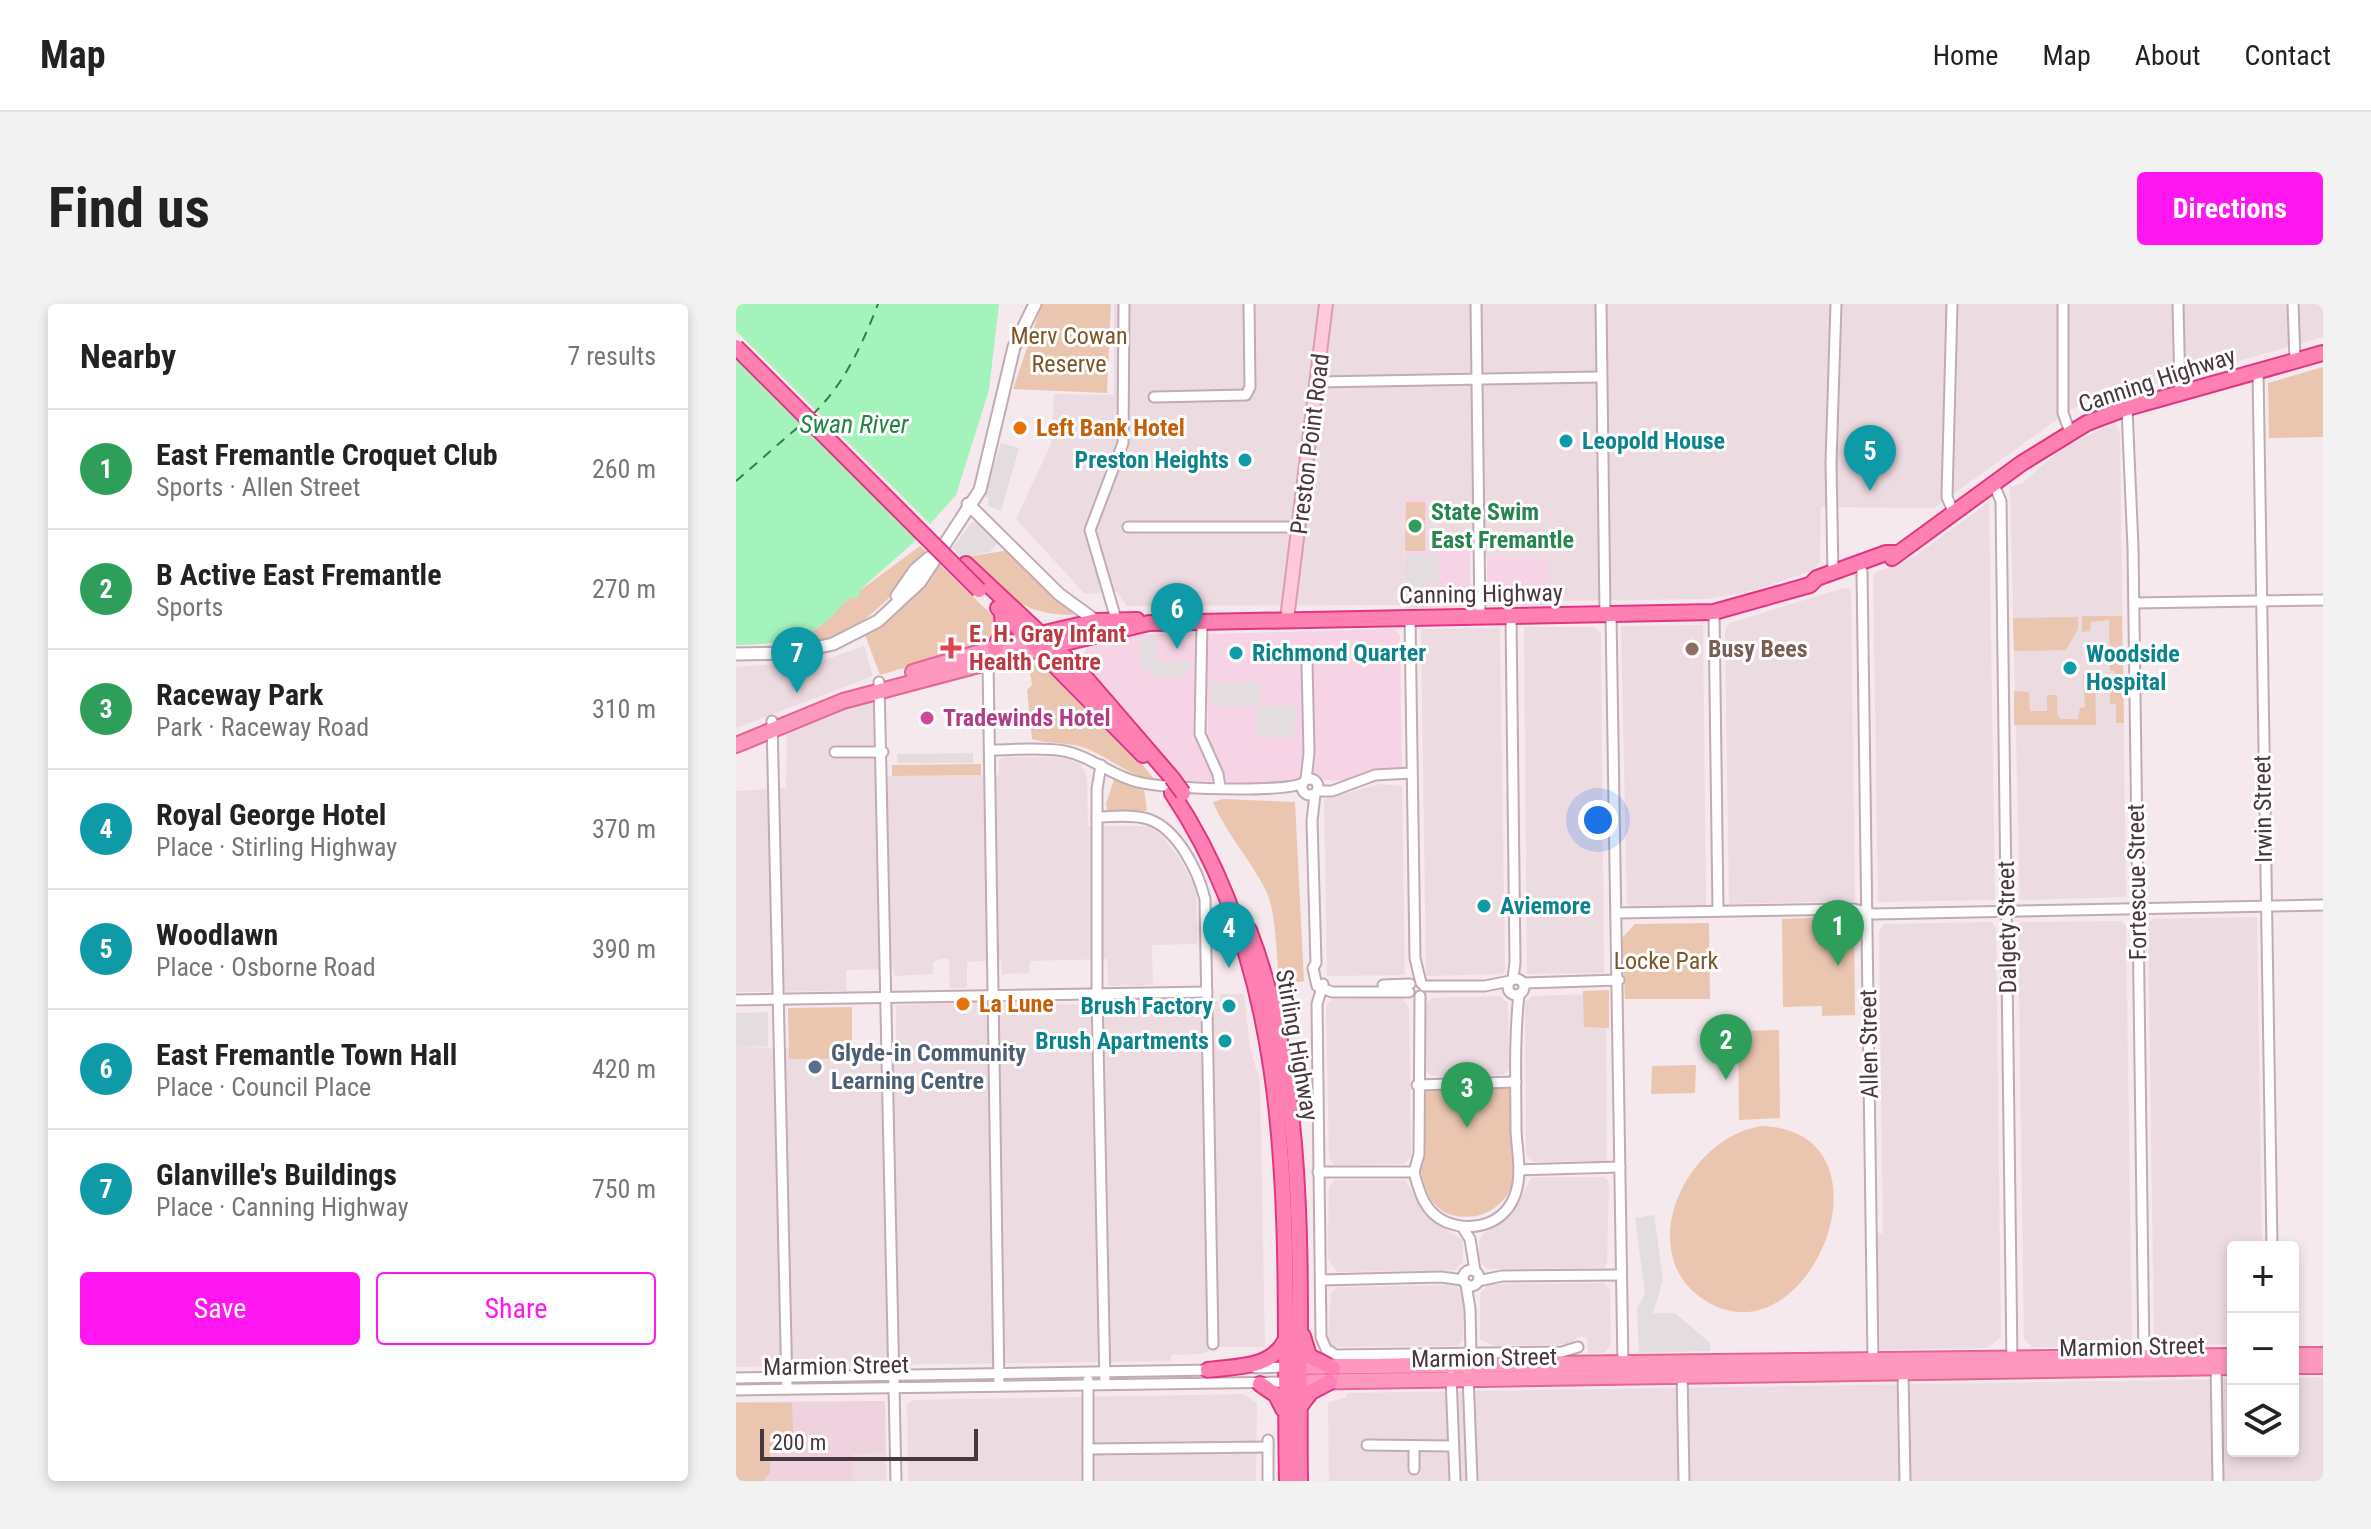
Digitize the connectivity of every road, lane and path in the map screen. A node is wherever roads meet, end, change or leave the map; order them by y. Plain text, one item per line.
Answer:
1 (1033, 304) edge
2 (1124, 304) edge
3 (1249, 304) edge
4 (1326, 304) edge
5 (1476, 304) edge
6 (1601, 304) edge
7 (1836, 304) edge
8 (1952, 304) edge
9 (2063, 304) edge
10 (2178, 304) edge
11 (2293, 304) edge
12 (736, 337) edge
13 (736, 347) edge
14 (2323, 353) edge
15 (2295, 361) junction
16 (2258, 371) junction
17 (1601, 377) junction
18 (1476, 380) junction
19 (1318, 382) junction
20 (2180, 393) junction
21 (1154, 397) dead end
22 (2127, 408) junction
23 (2070, 432) junction
24 (1994, 485) junction
25 (970, 505) junction
26 (1954, 514) junction
27 (1128, 527) dead end
28 (1300, 527) junction
29 (1896, 553) junction
30 (1862, 571) junction
31 (1833, 573) junction
32 (1810, 585) junction
33 (982, 587) junction
34 (2323, 600) edge
35 (2261, 602) junction
36 (2134, 603) junction
37 (1005, 608) junction
38 (1714, 612) junction
39 (1608, 615) junction
40 (1511, 616) junction
41 (1410, 617) junction
42 (1480, 617) junction
43 (1116, 619) junction
44 (1292, 619) junction
45 (1202, 620) junction
46 (1096, 621) junction
47 (1149, 623) junction
48 (1069, 626) junction
49 (1086, 638) junction
50 (1040, 642) junction
51 (995, 648) junction
52 (736, 654) edge
53 (988, 662) junction
54 (1307, 662) dead end
55 (1079, 670) junction
56 (881, 686) junction
57 (774, 725) junction
58 (736, 736) edge
59 (736, 745) edge
60 (835, 752) dead end
61 (883, 752) junction
62 (989, 752) junction
63 (1101, 765) junction
64 (1411, 776) junction
65 (1172, 785) junction
66 (1220, 787) junction
67 (1310, 787) junction
68 (1097, 817) junction
69 (2323, 905) edge
70 (2264, 906) junction
71 (2138, 909) junction
72 (1718, 911) junction
73 (2007, 911) junction
74 (1867, 912) junction
75 (1617, 913) junction
76 (1616, 983) junction
77 (1322, 987) junction
78 (1516, 987) junction
79 (1417, 989) junction
80 (1207, 992) junction
81 (992, 994) junction
82 (1097, 994) junction
83 (887, 996) junction
84 (780, 999) junction
85 (736, 1000) edge
86 (1516, 1082) junction
87 (1417, 1085) junction
88 (1617, 1168) junction
89 (1411, 1170) junction
90 (1519, 1170) junction
91 (1318, 1172) junction
92 (1469, 1228) junction
93 (2272, 1241) edge
94 (1297, 1245) junction
95 (1618, 1275) junction
96 (1471, 1277) junction
97 (1321, 1280) junction
98 (1285, 1340) junction
99 (1213, 1344) dead end
100 (1578, 1347) dead end
101 (2299, 1355) edge
102 (2323, 1355) edge
103 (2144, 1357) junction
104 (2227, 1358) edge
105 (2216, 1362) junction
106 (2012, 1365) junction
107 (2227, 1365) edge
108 (1469, 1366) junction
109 (2299, 1366) edge
110 (2323, 1366) edge
111 (1873, 1367) junction
112 (1208, 1370) junction
113 (1682, 1370) junction
114 (1620, 1371) junction
115 (1088, 1373) junction
116 (1105, 1373) junction
117 (1451, 1373) junction
118 (1903, 1373) junction
119 (998, 1375) junction
120 (1292, 1375) junction
121 (1332, 1375) junction
122 (736, 1378) edge
123 (787, 1378) junction
124 (895, 1382) junction
125 (1088, 1384) junction
126 (1105, 1384) junction
127 (1260, 1384) junction
128 (999, 1386) junction
129 (787, 1389) junction
130 (736, 1390) edge
131 (1298, 1409) junction
132 (1286, 1421) junction
133 (1367, 1445) dead end
134 (1414, 1446) junction
135 (1453, 1446) junction
136 (1088, 1449) junction
137 (1414, 1469) dead end
138 (896, 1481) edge
139 (1088, 1481) edge
140 (1268, 1481) edge
141 (1287, 1481) edge
142 (1300, 1481) edge
143 (1455, 1481) edge
144 (1472, 1481) edge
145 (1684, 1481) edge
146 (1905, 1481) edge
147 (2218, 1481) edge

1 - 25 street
2 - 43 street
3 - 21 street
4 - 19 main road, Preston Point Road
5 - 18 street
6 - 17 street
7 - 31 street
8 - 26 street
9 - 23 street
10 - 20 street
11 - 15 street
12 - 33 highway, Stirling Highway
13 - 33 highway, Stirling Highway, bridge
14 - 15 highway, Canning Highway
15 - 16 highway, Canning Highway
16 - 20 highway, Canning Highway
16 - 35 street, Irwin Street
17 - 18 street
17 - 39 street
18 - 19 street
18 - 42 street
19 - 28 main road, Preston Point Road
20 - 22 highway, Canning Highway
22 - 23 highway, Canning Highway
22 - 36 street, Fortescue Street
23 - 24 highway, Canning Highway
24 - 26 highway, Canning Highway
24 - 73 street, Dalgety Street
25 - 46 street
25 - 52 street
26 - 29 highway, Canning Highway
27 - 28 street
28 - 44 main road, Preston Point Road
29 - 30 highway, Canning Highway
29 - 31 highway, Canning Highway
30 - 32 highway, Canning Highway
30 - 74 street, Allen Street
31 - 32 highway, Canning Highway
32 - 38 highway, Canning Highway
33 - 37 highway, Stirling Highway
34 - 35 street
35 - 36 street
35 - 70 street, Irwin Street
36 - 71 street, Fortescue Street
37 - 48 highway
37 - 50 highway, Stirling Highway
37 - 51 highway
38 - 39 highway, Canning Highway
38 - 72 street
39 - 40 highway, Canning Highway
39 - 75 street
40 - 42 highway, Canning Highway
40 - 78 street
41 - 42 highway, Canning Highway
41 - 44 highway, Canning Highway
41 - 64 street
43 - 46 highway, Canning Highway
43 - 47 highway, Canning Highway
44 - 45 highway, Canning Highway
45 - 47 highway, Canning Highway
45 - 66 street
46 - 48 highway, Canning Highway
47 - 49 highway, Canning Highway
48 - 50 highway, Canning Highway
49 - 50 highway, Canning Highway
49 - 55 highway
50 - 51 main road, Canning Highway
50 - 53 main road, Canning Highway
50 - 55 highway, Stirling Highway
50 - 65 highway, Stirling Highway
51 - 56 main road, Canning Highway
53 - 56 main road, Canning Highway
53 - 62 street
54 - 67 street
55 - 65 highway, Stirling Highway
56 - 57 main road, Canning Highway
56 - 61 street
57 - 58 main road, Canning Highway
57 - 59 main road, Canning Highway
57 - 84 street
60 - 61 street
61 - 83 street
62 - 63 street
62 - 81 street
63 - 66 street
63 - 68 street
64 - 67 street
64 - 79 street
65 - 94 highway, Stirling Highway
65 - 98 highway, Stirling Highway
66 - 67 street
67 - 77 street
68 - 80 street
68 - 82 street
69 - 70 street
70 - 71 street
70 - 93 street, Irwin Street
71 - 73 street
71 - 103 street, Fortescue Street
72 - 74 street
72 - 75 street
73 - 74 street
73 - 106 street, Dalgety Street
74 - 111 street, Allen Street
75 - 76 street
76 - 78 street
76 - 88 street
77 - 79 street
77 - 91 street
78 - 79 street
78 - 86 street
79 - 87 street
80 - 82 street
80 - 99 street
81 - 82 street
81 - 83 street
81 - 119 street
82 - 116 street
83 - 84 street
83 - 124 street
84 - 85 street
84 - 123 street
86 - 87 street
86 - 90 street
87 - 89 street
88 - 90 street
88 - 95 street
89 - 91 street
89 - 92 street
90 - 92 street
91 - 97 street
92 - 96 street
94 - 120 highway, Stirling Highway
94 - 121 highway
95 - 96 street
95 - 114 street
96 - 97 street
96 - 108 street
97 - 108 street
98 - 112 highway
98 - 120 highway, Stirling Highway
100 - 108 street
101 - 102 main road
103 - 105 main road, Marmion Street
103 - 106 main road, Marmion Street
104 - 105 main road, Marmion Street
105 - 106 main road, Marmion Street
105 - 107 main road, Marmion Street
105 - 147 street
106 - 111 main road, Marmion Street
106 - 118 main road, Marmion Street
108 - 114 main road, Marmion Street
108 - 117 main road, Marmion Street
108 - 144 street
109 - 110 main road
111 - 113 main road, Marmion Street
111 - 118 main road, Marmion Street
112 - 116 street, Marmion Street
112 - 120 street, Marmion Street
113 - 114 main road, Marmion Street
113 - 145 street
115 - 116 street, Marmion Street
115 - 119 street, Marmion Street
115 - 125 street
116 - 126 street
117 - 121 main road, Marmion Street
117 - 135 street
118 - 146 street
119 - 124 street, Marmion Street
119 - 128 street
120 - 121 main road, Marmion Street
120 - 127 street, Marmion Street
120 - 131 highway, Stirling Highway
120 - 132 highway, Stirling Highway
121 - 131 highway
122 - 123 street, Marmion Street
123 - 124 street, Marmion Street
123 - 129 street
124 - 128 street, Marmion Street
124 - 129 street, Marmion Street
124 - 138 street
125 - 126 street, Marmion Street
125 - 128 street, Marmion Street
125 - 136 street
126 - 127 street, Marmion Street
127 - 132 highway
129 - 130 street, Marmion Street
131 - 142 highway, Stirling Highway
132 - 141 highway, Stirling Highway
133 - 134 street
134 - 135 street
134 - 137 street
135 - 143 street
136 - 139 street
136 - 140 street

